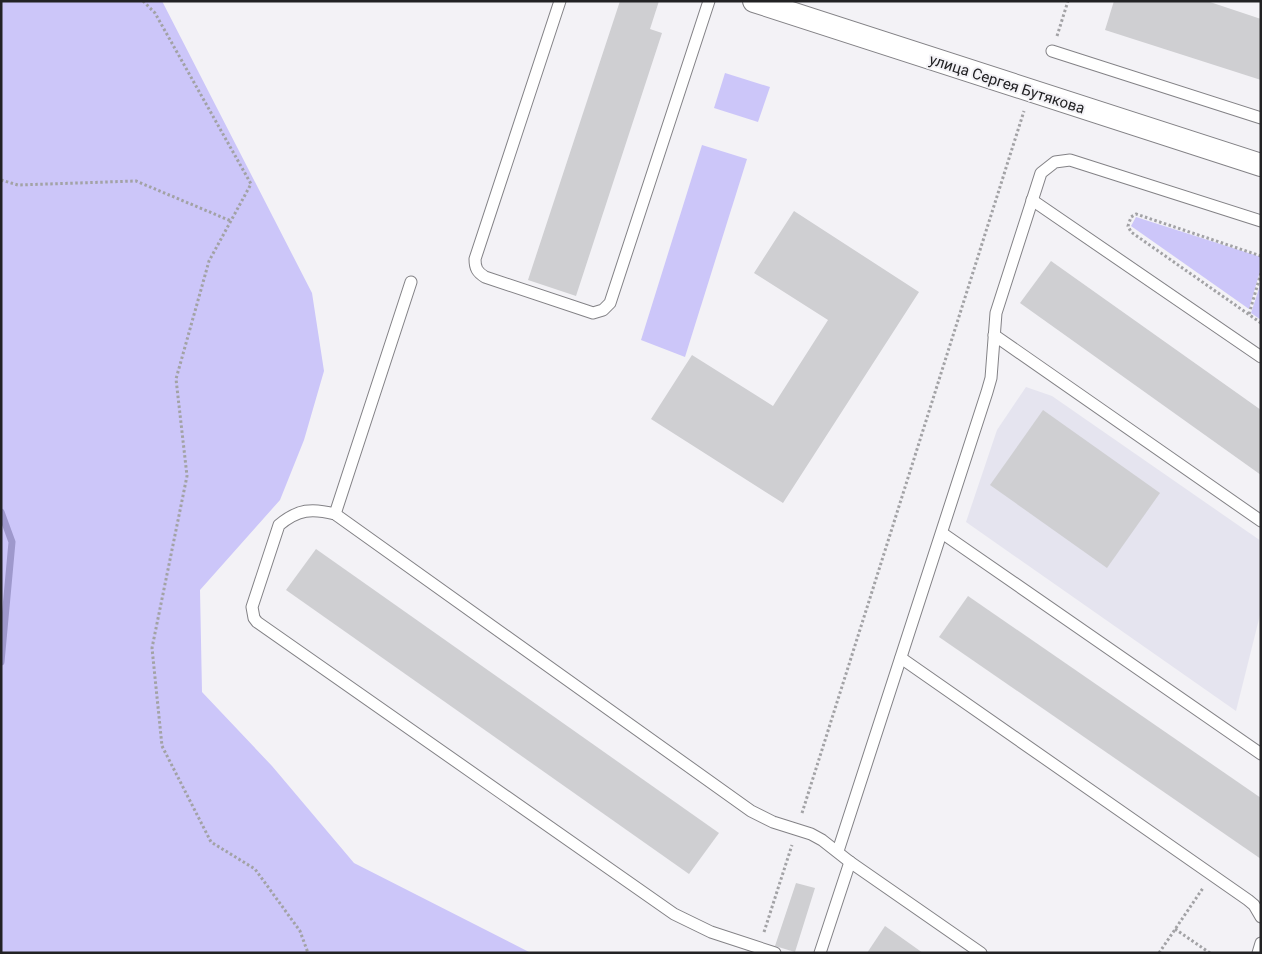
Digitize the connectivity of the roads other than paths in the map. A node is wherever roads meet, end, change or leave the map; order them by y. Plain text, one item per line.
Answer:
1 (560, 1) edge
2 (709, 1) edge
3 (754, 1) edge
4 (1052, 51) road end
5 (1261, 118) edge
6 (1261, 165) edge
7 (1032, 200) junction
8 (1261, 221) edge
9 (410, 282) dead end
10 (994, 335) junction
11 (1261, 358) edge
12 (335, 514) junction
13 (1261, 521) edge
14 (942, 533) junction
15 (901, 658) junction
16 (1261, 754) edge
17 (838, 851) junction
18 (850, 862) junction
19 (1261, 917) edge
20 (1261, 943) edge
21 (775, 953) edge
22 (820, 953) edge
23 (981, 953) edge
24 (1258, 953) edge

1 - 2 lane
3 - 6 street, улица Сергея Бутякова
4 - 5 lane
7 - 8 lane
7 - 10 lane
7 - 11 lane
9 - 12 lane
10 - 13 lane
10 - 14 lane
12 - 17 lane
12 - 21 lane
14 - 15 lane
14 - 16 lane
15 - 17 lane
15 - 19 lane
17 - 18 lane
18 - 22 lane
18 - 23 lane
20 - 24 lane

